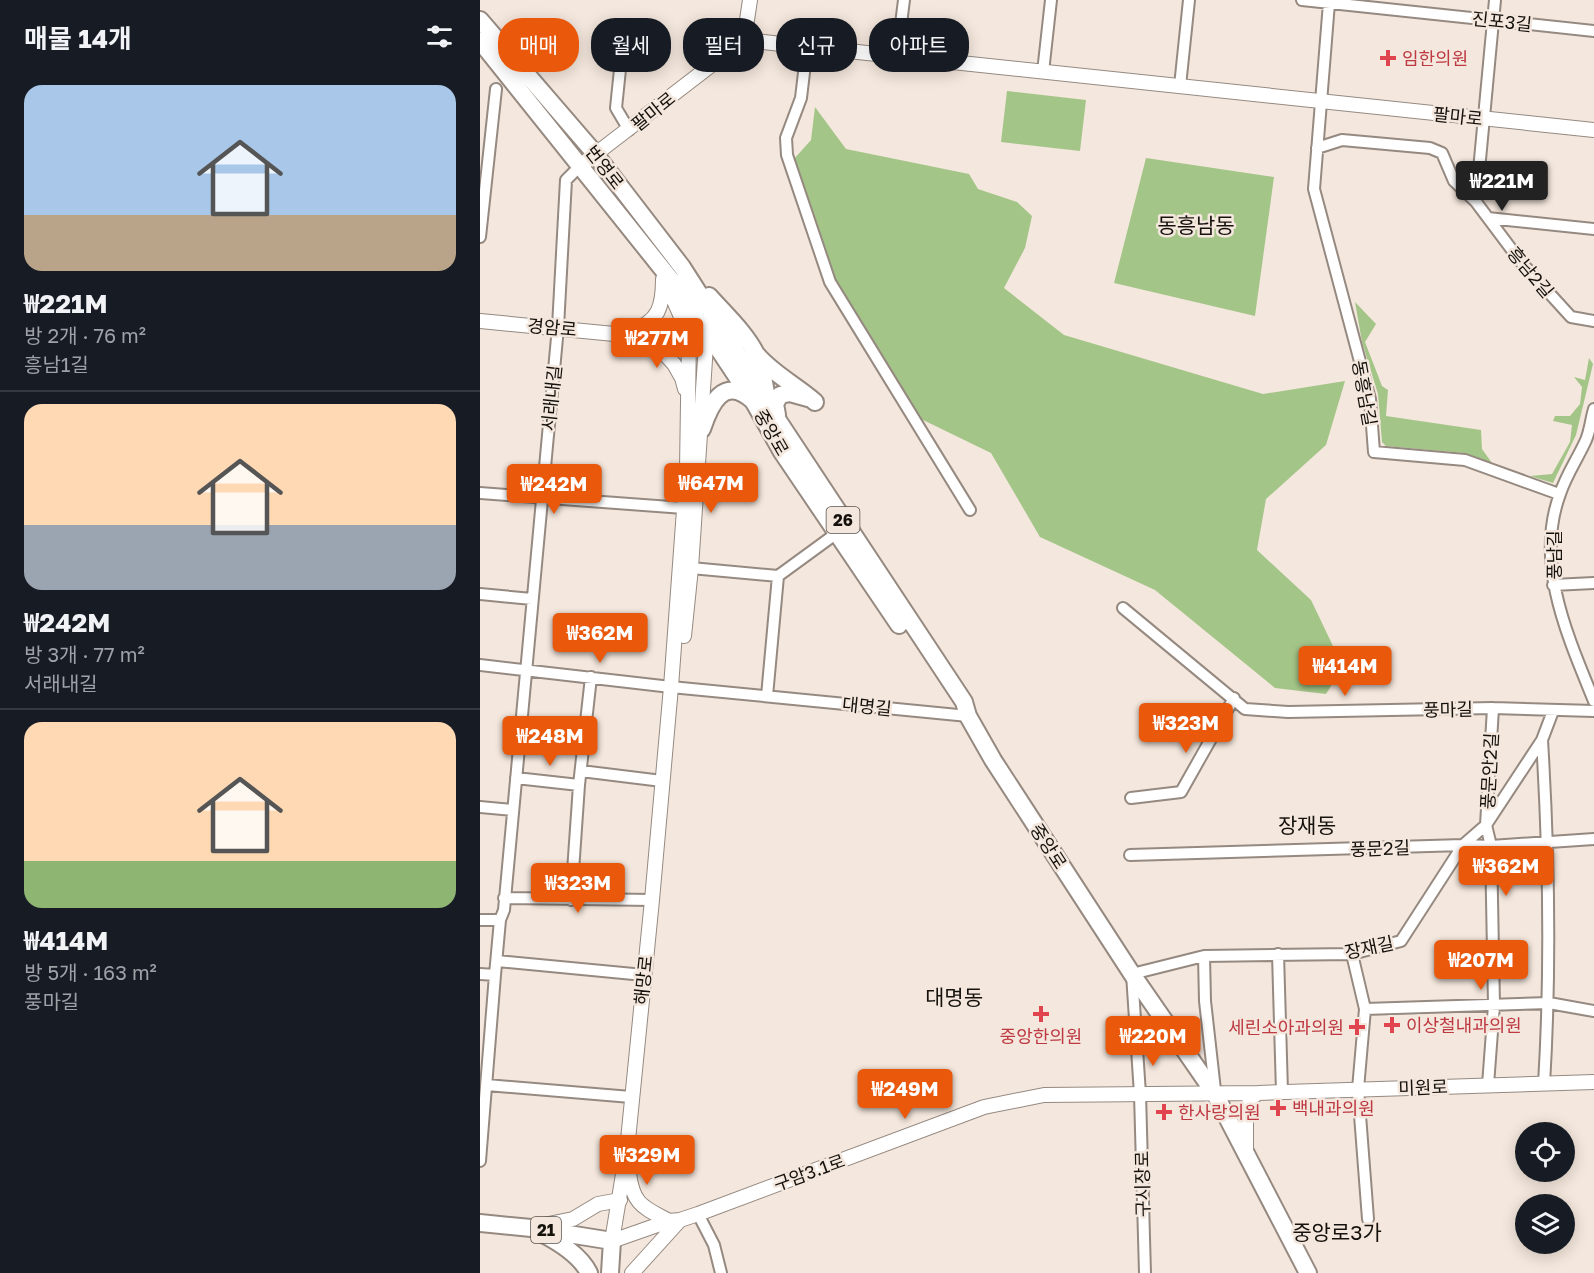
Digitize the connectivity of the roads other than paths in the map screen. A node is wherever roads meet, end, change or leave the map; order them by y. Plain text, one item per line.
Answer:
1 (750, 0) edge
2 (904, 0) edge
3 (1050, 0) edge
4 (1189, 0) edge
5 (1302, 0) edge
6 (1495, 0) edge
7 (1329, 3) junction
8 (747, 18) edge
9 (902, 18) edge
10 (480, 20) edge
11 (1493, 20) junction
12 (1594, 31) edge
13 (480, 41) edge
14 (969, 64) edge
15 (620, 72) edge
16 (703, 72) edge
17 (804, 72) edge
18 (1043, 72) junction
19 (1180, 87) junction
20 (496, 89) dead end
21 (1321, 102) junction
22 (1485, 119) junction
23 (629, 130) junction
24 (1594, 130) edge
25 (1317, 148) junction
26 (595, 154) junction
27 (580, 166) junction
28 (1476, 202) junction
29 (1488, 218) junction
30 (1594, 229) edge
31 (480, 237) edge
32 (681, 267) junction
33 (661, 270) junction
34 (480, 321) edge
35 (1594, 321) edge
36 (558, 327) junction
37 (712, 327) junction
38 (624, 334) junction
39 (689, 335) junction
40 (756, 353) junction
41 (688, 402) junction
42 (761, 402) junction
43 (1594, 409) edge
44 (779, 422) junction
45 (702, 429) junction
46 (1590, 438) edge
47 (480, 493) edge
48 (1559, 494) junction
49 (542, 498) junction
50 (684, 508) junction
51 (970, 510) dead end
52 (841, 529) junction
53 (691, 568) junction
54 (778, 576) junction
55 (1594, 583) edge
56 (1553, 585) junction
57 (480, 594) edge
58 (532, 599) junction
59 (1123, 608) dead end
60 (480, 665) edge
61 (526, 670) junction
62 (591, 677) junction
63 (671, 687) junction
64 (767, 696) junction
65 (1234, 698) junction
66 (1594, 701) edge
67 (1493, 708) junction
68 (1553, 711) junction
69 (1594, 711) edge
70 (968, 716) junction
71 (1542, 740) junction
72 (582, 771) junction
73 (516, 778) junction
74 (662, 781) junction
75 (579, 785) junction
76 (1131, 798) dead end
77 (480, 807) edge
78 (513, 810) junction
79 (1486, 825) junction
80 (1594, 839) edge
81 (1548, 841) junction
82 (1463, 845) junction
83 (1491, 846) junction
84 (1130, 855) dead end
85 (504, 898) junction
86 (571, 900) junction
87 (652, 900) junction
88 (480, 920) edge
89 (500, 920) junction
90 (1278, 954) junction
91 (1352, 954) junction
92 (1204, 956) junction
93 (497, 961) junction
94 (480, 974) edge
95 (1132, 974) junction
96 (495, 975) junction
97 (644, 975) junction
98 (1549, 1003) junction
99 (1494, 1005) junction
100 (1365, 1009) junction
101 (1594, 1011) edge
102 (1594, 1082) edge
103 (1544, 1084) junction
104 (1488, 1085) junction
105 (1359, 1089) junction
106 (484, 1091) edge
107 (1282, 1092) junction
108 (1258, 1093) junction
109 (1140, 1094) junction
110 (1215, 1094) junction
111 (631, 1097) junction
112 (627, 1150) junction
113 (1246, 1154) junction
114 (480, 1161) edge
115 (620, 1200) junction
116 (698, 1214) junction
117 (1368, 1219) dead end
118 (674, 1220) junction
119 (480, 1223) edge
120 (531, 1228) junction
121 (612, 1241) junction
122 (589, 1273) edge
123 (609, 1273) edge
124 (632, 1273) edge
125 (721, 1273) edge
126 (1145, 1273) edge
127 (1308, 1273) edge

1 - 8 street
2 - 9 street
3 - 18 street
4 - 19 street
5 - 7 street, 진포3길
6 - 11 street
7 - 11 street, 진포3길
7 - 21 street
10 - 26 main road, 번영로 / 26
11 - 12 street, 진포3길
11 - 22 street
13 - 27 main road, 번영로 / 26
14 - 18 street, 팔마로
15 - 23 street
16 - 23 street, 팔마로
17 - 51 street
18 - 19 street, 팔마로
19 - 21 street, 팔마로
20 - 31 street
21 - 22 street, 팔마로
21 - 25 street, 동흥남길
22 - 24 street, 팔마로
22 - 28 street
23 - 26 street, 팔마로
25 - 28 street, 흥남2길
25 - 48 street, 동흥남길
26 - 27 street, 팔마로
26 - 32 main road, 번영로 / 26
27 - 33 main road, 번영로 / 26
27 - 36 street, 서래내길
28 - 29 street, 흥남2길
29 - 30 street
29 - 35 street, 흥남2길
32 - 37 main road, 번영로 / 26
32 - 40 main road
33 - 37 main road, 번영로 / 26
33 - 38 street
33 - 39 street
34 - 36 street, 경암로
36 - 38 street, 경암로
36 - 49 street, 서래내길
37 - 39 street
37 - 42 main road, 중앙로 / 26
37 - 45 street, 해망로
38 - 39 street
38 - 41 street
39 - 41 street, 해망로
40 - 42 main road
40 - 44 main road
41 - 50 street, 해망로
42 - 44 main road, 중앙로 / 26
42 - 45 main road
42 - 52 main road, 중앙로 / 26
43 - 46 street, 풍남길
44 - 52 main road, 중앙로 / 26
45 - 53 street, 해망로
46 - 48 street, 풍남길
47 - 49 street
48 - 56 street, 풍남길
49 - 50 street
49 - 58 street, 서래내길
50 - 63 street, 해망로
52 - 54 street
52 - 70 main road, 중앙로 / 26
53 - 54 street
53 - 63 street, 해망로
54 - 64 street
55 - 56 street
56 - 66 street, 풍남길
57 - 58 street
58 - 61 street, 서래내길
59 - 65 street, 풍마길
60 - 61 street
61 - 62 street
61 - 73 street, 서래내길
62 - 63 street
62 - 72 street
63 - 64 street, 대명길
63 - 74 street, 해망로
64 - 70 street, 대명길
65 - 67 street, 풍마길
65 - 76 street
67 - 68 street, 풍마길
67 - 79 street, 풍문안2길
68 - 69 street, 풍마길
68 - 71 street, 장재길
70 - 95 main road, 중앙로 / 26
71 - 79 street, 장재길
71 - 81 street
72 - 74 street
72 - 75 street
73 - 75 street
73 - 78 street, 서래내길
74 - 87 street, 해망로
75 - 86 street
77 - 78 street
78 - 85 street, 서래내길
79 - 82 street, 장재길
79 - 83 street, 풍문안2길
80 - 81 street, 풍문2길
81 - 83 street, 풍문2길
81 - 98 street
82 - 83 street, 풍문2길
82 - 84 street, 풍문2길
82 - 91 street, 장재길
83 - 99 street, 풍문안2길
85 - 86 street
85 - 89 street, 서래내길
86 - 87 street
87 - 97 street, 해망로
88 - 89 street
89 - 93 street, 서래내길
90 - 91 street, 장재길
90 - 92 street, 장재길
90 - 107 street
91 - 100 street
92 - 95 street, 장재길
92 - 110 street, 중앙로
93 - 96 street, 서래내길
93 - 97 street
94 - 96 street
95 - 109 street, 중앙로
95 - 110 main road, 중앙로 / 26
96 - 106 street, 서래내길
97 - 111 street, 해망로
98 - 99 street
98 - 101 street
98 - 103 street
99 - 100 street
99 - 104 street, 풍문안2길
100 - 105 street
102 - 103 street, 미원로
103 - 104 street, 미원로
104 - 105 street, 미원로
105 - 107 street, 미원로
105 - 117 street
106 - 111 street
106 - 114 street, 서래내길
107 - 108 street, 미원로
108 - 110 street, 미원로
108 - 113 street
109 - 110 street, 구암3.1로
109 - 116 street, 구암3.1로
109 - 126 street, 구시장로
110 - 113 main road, 중앙로 / 26
111 - 112 street, 해망로
112 - 115 street, 해망로
112 - 118 street
113 - 127 main road, 중앙로 / 26
115 - 120 street
115 - 121 street, 해망로
116 - 118 street, 구암3.1로
116 - 125 street
118 - 121 street, 구암3.1로
118 - 124 street
119 - 120 main road, 구암3.1로 / 21
120 - 121 main road, 구암3.1로 / 21
120 - 122 main road
121 - 123 main road, 해망로

